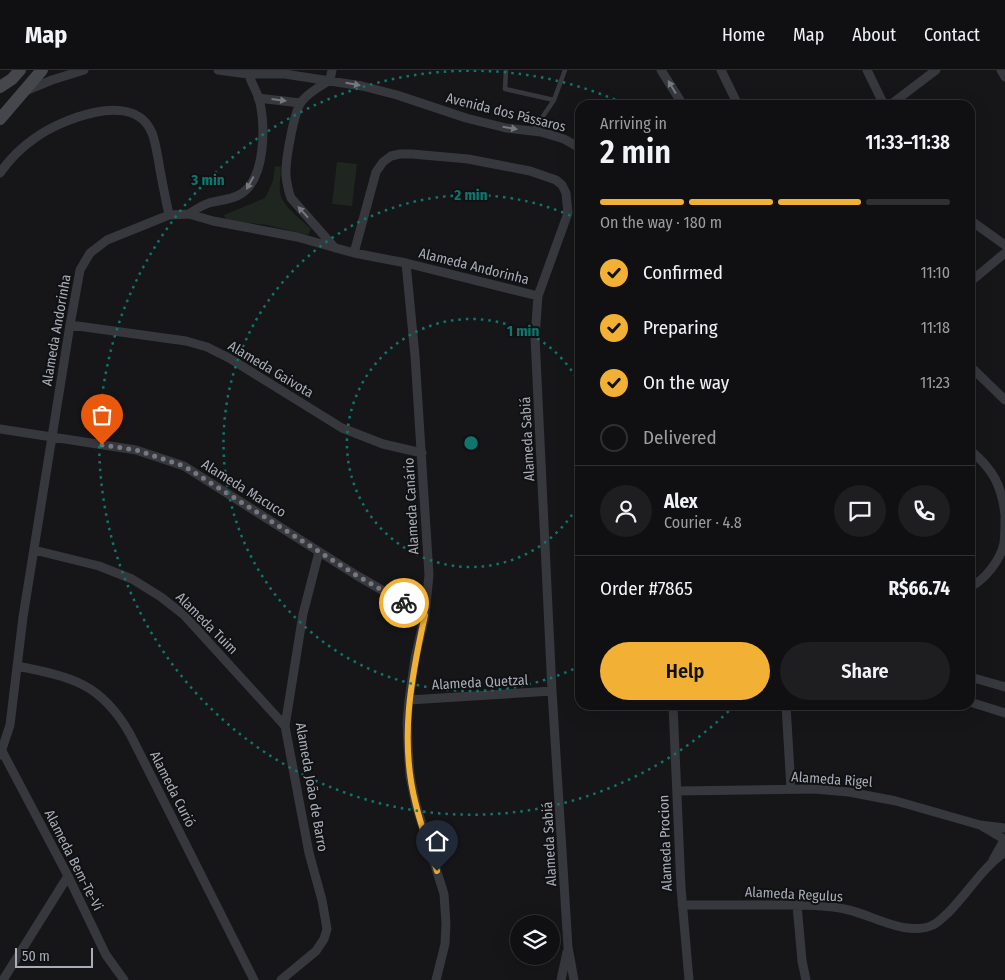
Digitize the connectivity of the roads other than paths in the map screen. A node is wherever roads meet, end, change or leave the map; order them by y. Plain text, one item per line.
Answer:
1 (20, 70) edge
2 (42, 70) edge
3 (84, 70) edge
4 (218, 70) edge
5 (332, 70) edge
6 (506, 70) edge
7 (565, 70) edge
8 (661, 70) edge
9 (721, 70) edge
10 (867, 70) edge
11 (936, 70) edge
12 (248, 72) edge
13 (330, 80) junction
14 (0, 87) edge
15 (22, 92) junction
16 (258, 98) junction
17 (554, 100) junction
18 (680, 100) edge
19 (736, 100) edge
20 (882, 100) edge
21 (897, 100) edge
22 (300, 103) junction
23 (0, 119) edge
24 (533, 131) junction
25 (575, 145) edge
26 (0, 173) edge
27 (208, 203) junction
28 (189, 214) junction
29 (169, 215) junction
30 (213, 222) junction
31 (975, 224) edge
32 (1005, 245) edge
33 (336, 249) junction
34 (354, 253) junction
35 (1005, 253) edge
36 (406, 263) junction
37 (975, 273) edge
38 (538, 296) junction
39 (70, 325) junction
40 (975, 371) edge
41 (1005, 400) edge
42 (0, 429) edge
43 (52, 438) junction
44 (422, 453) junction
45 (975, 455) edge
46 (1005, 517) edge
47 (34, 550) junction
48 (319, 552) junction
49 (975, 584) edge
50 (425, 615) junction
51 (17, 666) junction
52 (975, 677) edge
53 (1005, 687) edge
54 (552, 691) junction
55 (409, 700) junction
56 (975, 704) edge
57 (673, 710) edge
58 (786, 710) edge
59 (1005, 713) edge
60 (285, 726) junction
61 (1, 753) edge
62 (790, 790) junction
63 (677, 791) junction
64 (980, 825) junction
65 (1005, 828) edge
66 (1004, 840) edge
67 (1005, 852) edge
68 (993, 861) junction
69 (68, 876) junction
70 (682, 905) junction
71 (797, 905) junction
72 (568, 947) junction
73 (3, 980) edge
74 (124, 980) edge
75 (254, 980) edge
76 (281, 980) edge
77 (436, 980) edge
78 (561, 980) edge
79 (574, 980) edge
80 (689, 980) edge
81 (806, 980) edge

1 - 14 main road
2 - 15 main road
3 - 15 street
4 - 12 street, Avenida dos Pássaros
5 - 13 street
6 - 17 lane
7 - 17 lane
18 -> 8 street
9 - 19 street
10 - 20 street
11 - 21 street
12 - 13 street, Avenida dos Pássaros
12 - 16 street
13 - 22 street
13 -> 24 street, Avenida dos Pássaros
15 - 23 main road
16 -> 22 street
16 -> 27 street
17 - 24 lane
33 -> 22 street
24 - 25 street, Avenida dos Pássaros
26 - 29 street
27 - 28 street
27 - 30 street
28 - 29 street, Alameda Andorinha
28 - 30 street, Alameda Andorinha
29 - 39 street, Alameda Andorinha
30 - 33 street, Alameda Andorinha
31 - 32 street
33 - 34 street, Alameda Andorinha
34 - 36 street, Alameda Andorinha
34 - 38 street, Alameda Sabiá
35 - 37 street
36 - 38 street, Alameda Andorinha
36 - 44 street, Alameda Canário
38 - 54 street, Alameda Sabiá
39 - 43 street, Alameda Andorinha
39 - 44 street, Alameda Gaivota
40 - 41 street
42 - 43 street, Alameda Macuco
43 - 47 street, Alameda Andorinha
43 - 48 street, Alameda Macuco
44 - 50 street, Alameda Canário
45 - 46 street
46 - 49 street
47 - 51 street, Alameda Andorinha
47 - 60 street, Alameda Tuim
48 - 50 street, Alameda Macuco
48 - 60 street, Alameda João de Barro
50 - 55 street, Alameda Canário
51 - 61 street, Alameda Andorinha
51 - 75 street, Alameda Curió
52 - 53 street
54 - 55 street, Alameda Quetzal
54 - 72 street, Alameda Sabiá
55 - 77 street, Alameda Canário
56 - 59 street
57 - 63 street, Alameda Procion
58 - 62 street
60 - 76 street, Alameda João de Barro
61 - 69 street, Alameda Bem-Te-Vi
62 - 63 street, Alameda Rigel
62 - 64 street, Alameda Rigel
63 - 70 street, Alameda Procion
64 - 65 street, Alameda Rigel
64 - 66 street, Alameda Rigel
66 - 68 street, Alameda Regulus
67 - 68 street, Alameda Regulus
68 - 71 street, Alameda Regulus
69 - 73 street
69 - 74 street, Alameda Bem-Te-Vi
70 - 71 street, Alameda Regulus
70 - 80 street, Alameda Procion
71 - 81 street
72 - 78 street
72 - 79 street, Alameda Sabiá

